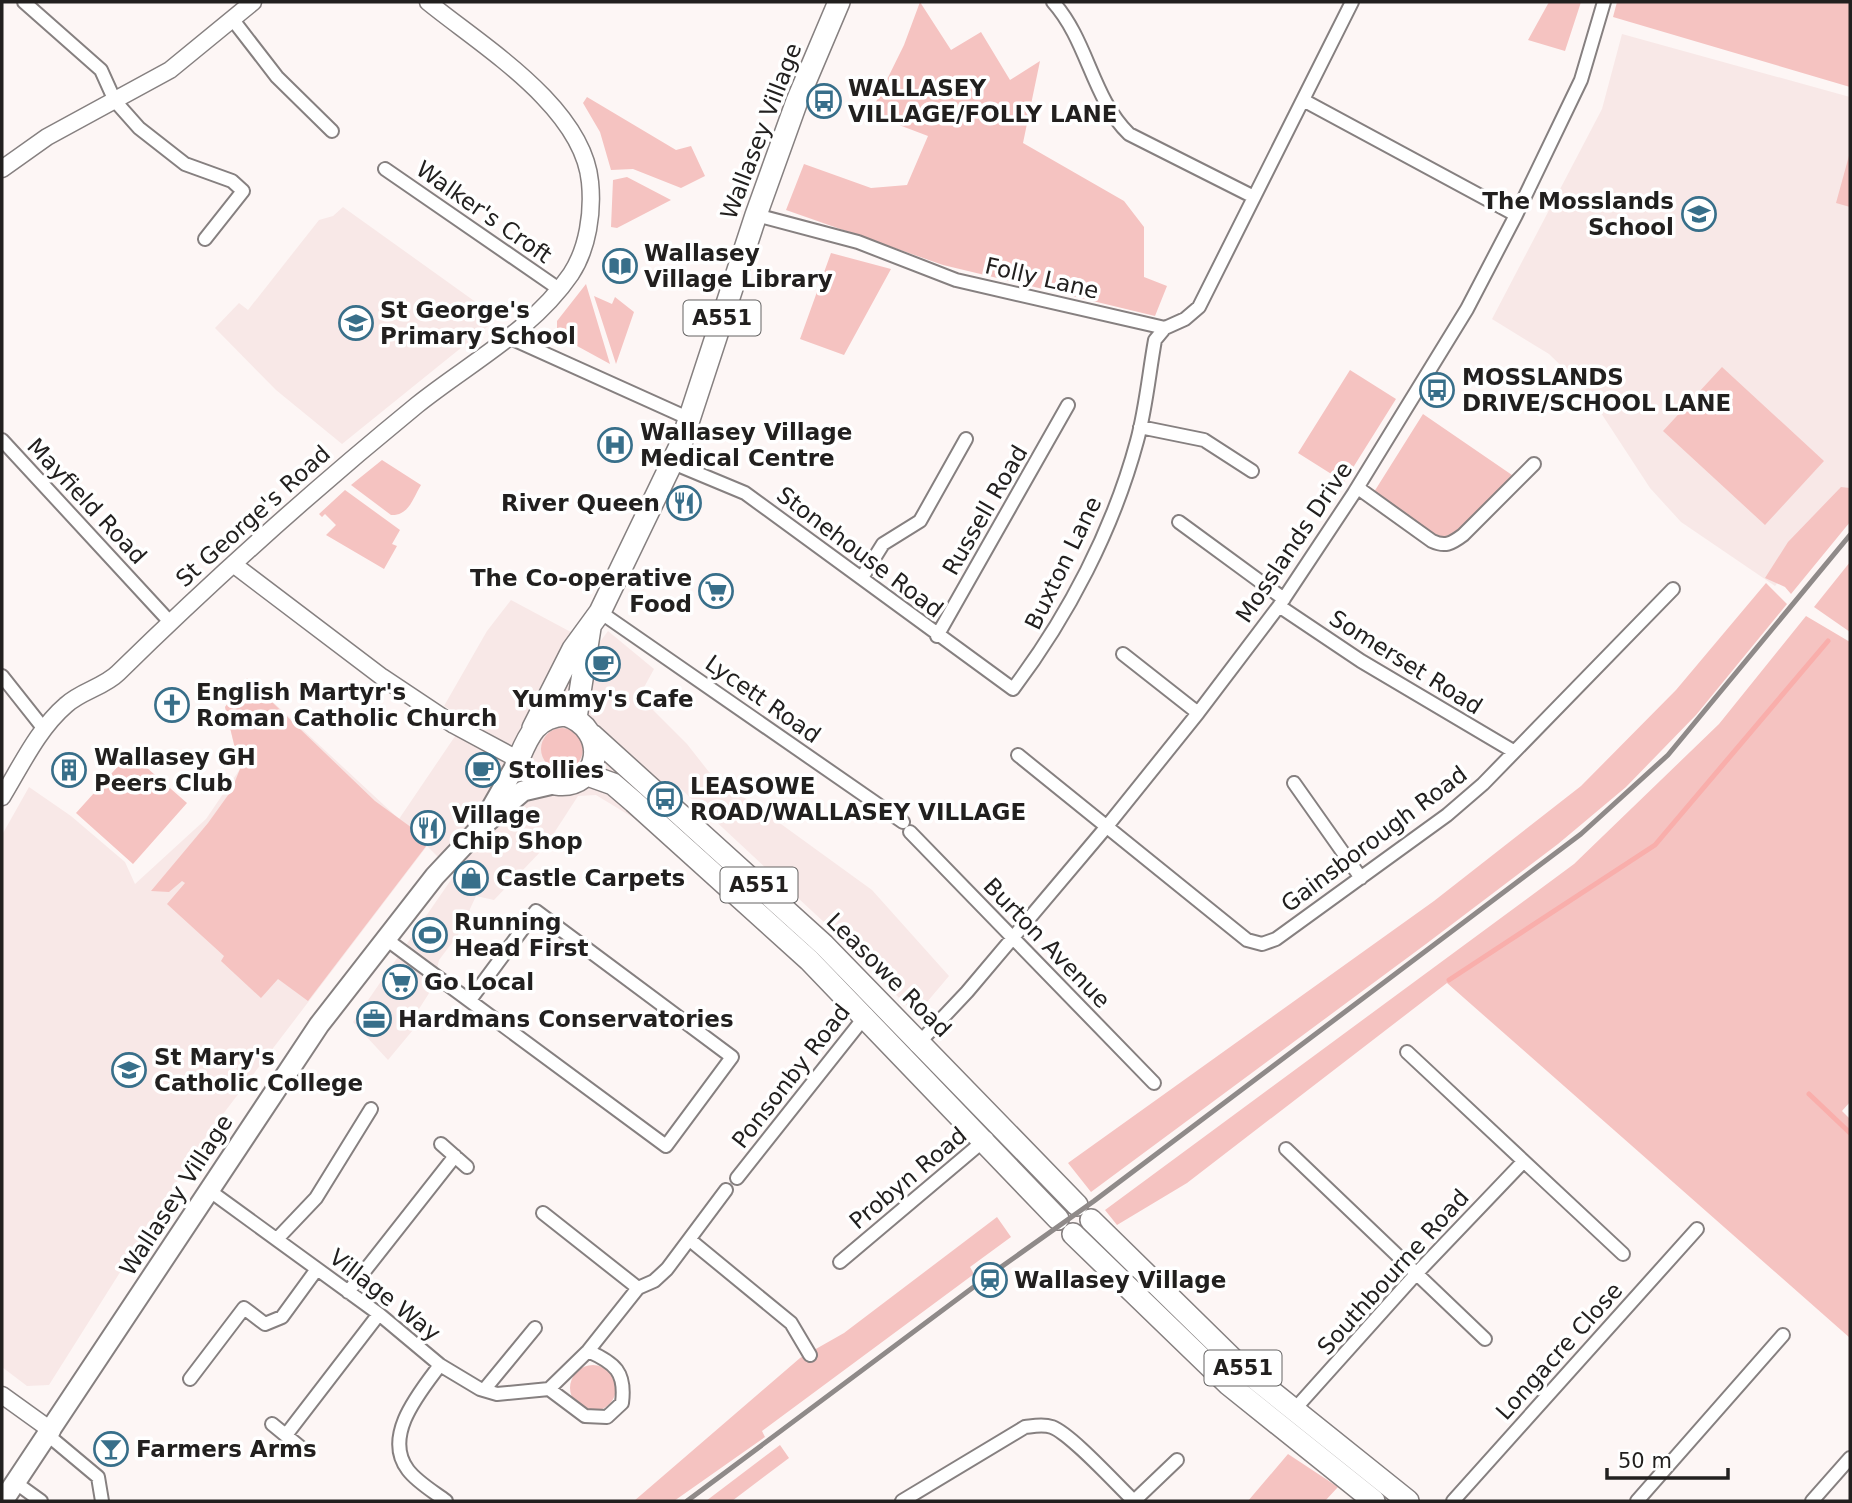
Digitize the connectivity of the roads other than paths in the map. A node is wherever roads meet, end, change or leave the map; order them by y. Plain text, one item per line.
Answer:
1 (24, 2) edge
2 (253, 2) edge
3 (428, 2) edge
4 (839, 2) edge
5 (1053, 2) edge
6 (1352, 2) edge
7 (1604, 2) edge
8 (233, 20) junction
9 (1303, 100) junction
10 (115, 101) junction
11 (332, 131) dead end
12 (2, 169) edge
13 (385, 169) dead end
14 (1252, 196) junction
15 (756, 215) junction
16 (1516, 215) junction
17 (205, 240) dead end
18 (559, 289) junction
19 (1165, 328) junction
20 (508, 337) junction
21 (1068, 405) dead end
22 (690, 419) junction
23 (1140, 426) junction
24 (965, 439) dead end
25 (2, 440) edge
26 (673, 463) junction
27 (1534, 464) dead end
28 (1252, 471) dead end
29 (1357, 488) junction
30 (1179, 522) dead end
31 (233, 564) junction
32 (863, 576) junction
33 (1673, 589) dead end
34 (1281, 602) junction
35 (595, 620) junction
36 (170, 622) junction
37 (937, 636) junction
38 (1123, 654) dead end
39 (2, 676) edge
40 (1013, 690) joint
41 (1198, 713) junction
42 (576, 719) junction
43 (533, 728) junction
44 (44, 729) junction
45 (592, 735) junction
46 (1513, 751) junction
47 (1018, 755) dead end
48 (517, 763) junction
49 (585, 774) junction
50 (1294, 783) dead end
51 (553, 784) junction
52 (2, 797) edge
53 (1108, 825) junction
54 (481, 827) junction
55 (906, 827) joint
56 (1361, 878) junction
57 (1011, 938) junction
58 (386, 939) junction
59 (470, 1000) junction
60 (877, 1000) junction
61 (864, 1017) junction
62 (920, 1042) junction
63 (1407, 1052) dead end
64 (904, 1059) junction
65 (1153, 1083) dead end
66 (371, 1109) dead end
67 (1001, 1124) junction
68 (984, 1142) junction
69 (441, 1144) dead end
70 (1286, 1149) dead end
71 (455, 1156) junction
72 (1523, 1162) junction
73 (467, 1167) dead end
74 (737, 1178) dead end
75 (726, 1190) dead end
76 (210, 1191) junction
77 (543, 1213) dead end
78 (1697, 1229) dead end
79 (277, 1239) junction
80 (690, 1240) junction
81 (1623, 1254) dead end
82 (840, 1262) dead end
83 (317, 1269) junction
84 (1416, 1274) junction
85 (638, 1288) junction
86 (348, 1292) junction
87 (379, 1314) junction
88 (535, 1328) dead end
89 (1783, 1335) dead end
90 (1485, 1339) dead end
91 (588, 1350) junction
92 (810, 1355) dead end
93 (440, 1365) junction
94 (190, 1379) dead end
95 (550, 1389) junction
96 (484, 1390) junction
97 (2, 1395) edge
98 (1294, 1410) junction
99 (272, 1424) dead end
100 (51, 1433) junction
101 (286, 1435) junction
102 (300, 1447) dead end
103 (1850, 1458) edge
104 (1177, 1460) dead end
105 (16, 1483) junction
106 (3, 1501) edge
107 (41, 1501) edge
108 (102, 1501) edge
109 (446, 1501) edge
110 (902, 1501) edge
111 (1134, 1501) edge
112 (1374, 1501) edge
113 (1408, 1501) edge
114 (1453, 1501) edge
115 (1637, 1501) edge
116 (1812, 1501) edge

1 - 10 street
2 - 8 street
3 - 18 street, St George's Road
4 - 15 main road, Wallasey Village / A551
5 - 14 street
6 - 9 street
7 - 16 street, Mosslands Drive
8 - 10 street
8 - 11 street
9 - 14 street
9 - 16 street
10 - 12 street
10 - 17 street
13 - 18 street, Walker's Croft
14 - 19 street
15 - 19 street, Folly Lane
15 - 22 main road, Wallasey Village / A551
16 - 29 street, Mosslands Drive
18 - 20 street, St George's Road
19 - 23 street, Buxton Lane
20 - 22 street
20 - 31 street, St George's Road
21 - 37 street, Russell Road
22 - 26 main road, Wallasey Village / A551
23 - 28 street
23 - 40 street, Buxton Lane
24 - 32 street
25 - 36 street, Mayfield Road
26 - 32 street, Stonehouse Road
26 - 35 main road, Wallasey Village / A551
27 - 29 street
29 - 34 street, Mosslands Drive
30 - 34 street, Somerset Road
31 - 36 street, St George's Road
31 - 48 street
32 - 37 street, Stonehouse Road
33 - 46 street, Gainsborough Road
34 - 41 street, Mosslands Drive
34 - 46 street, Somerset Road
35 - 42 main road, Wallasey Village / A551
35 - 43 main road, Wallasey Village / A551
35 - 55 street, Lycett Road
36 - 44 street, St George's Road
37 - 40 street, Stonehouse Road
38 - 41 street
39 - 44 street
41 - 53 street, Mosslands Drive
42 - 43 main road
42 - 45 main road
43 - 48 main road
44 - 52 street, St George's Road
45 - 49 main road
45 - 60 main road, Leasowe Road / A551
46 - 56 street, Gainsborough Road
47 - 53 street, Gainsborough Road
48 - 51 main road
48 - 54 main road, Wallasey Village
49 - 51 main road
49 - 61 main road, Leasowe Road / A551
50 - 56 street
51 - 54 main road, Wallasey Village
53 - 56 street, Gainsborough Road
53 - 57 street, Mosslands Drive
54 - 58 main road, Wallasey Village
55 - 57 street, Burton Avenue
57 - 62 street, Mosslands Drive
57 - 65 street, Burton Avenue
58 - 59 street
58 - 76 main road, Wallasey Village
59 - 59 street
60 - 61 street, Ponsonby Road
60 - 62 main road, Leasowe Road / A551
61 - 64 main road, Leasowe Road / A551
61 - 74 street, Ponsonby Road
62 - 64 street, Mosslands Drive
62 - 67 main road, Leasowe Road / A551
63 - 72 street
64 - 68 main road, Leasowe Road / A551
66 - 79 street
67 - 68 street, Probyn Road
67 - 98 main road, Leasowe Road / A551
68 - 82 street, Probyn Road
68 - 112 main road, Leasowe Road / A551
69 - 71 street
70 - 84 street
71 - 73 street
71 - 86 street
72 - 81 street
72 - 84 street, Southbourne Road
75 - 80 street
76 - 79 street, Village Way
76 - 100 main road, Wallasey Village
77 - 85 street
78 - 114 street, Longacre Close
79 - 83 street, Village Way
80 - 85 street
80 - 92 street
83 - 86 street, Village Way
83 - 94 street
84 - 90 street
84 - 98 street, Southbourne Road
85 - 91 street
86 - 87 street, Village Way
87 - 93 street, Village Way
87 - 101 street
88 - 96 street
89 - 115 street
91 - 95 street
91 - 95 street
93 - 96 street, Village Way
93 - 109 street
95 - 96 street, Village Way
97 - 100 street
98 - 113 main road, Leasowe Road / A551
99 - 101 street
100 - 105 main road, Wallasey Village
100 - 108 street
101 - 102 street
103 - 116 street
104 - 111 street
105 - 106 main road, Wallasey Village
105 - 107 street
110 - 111 street

